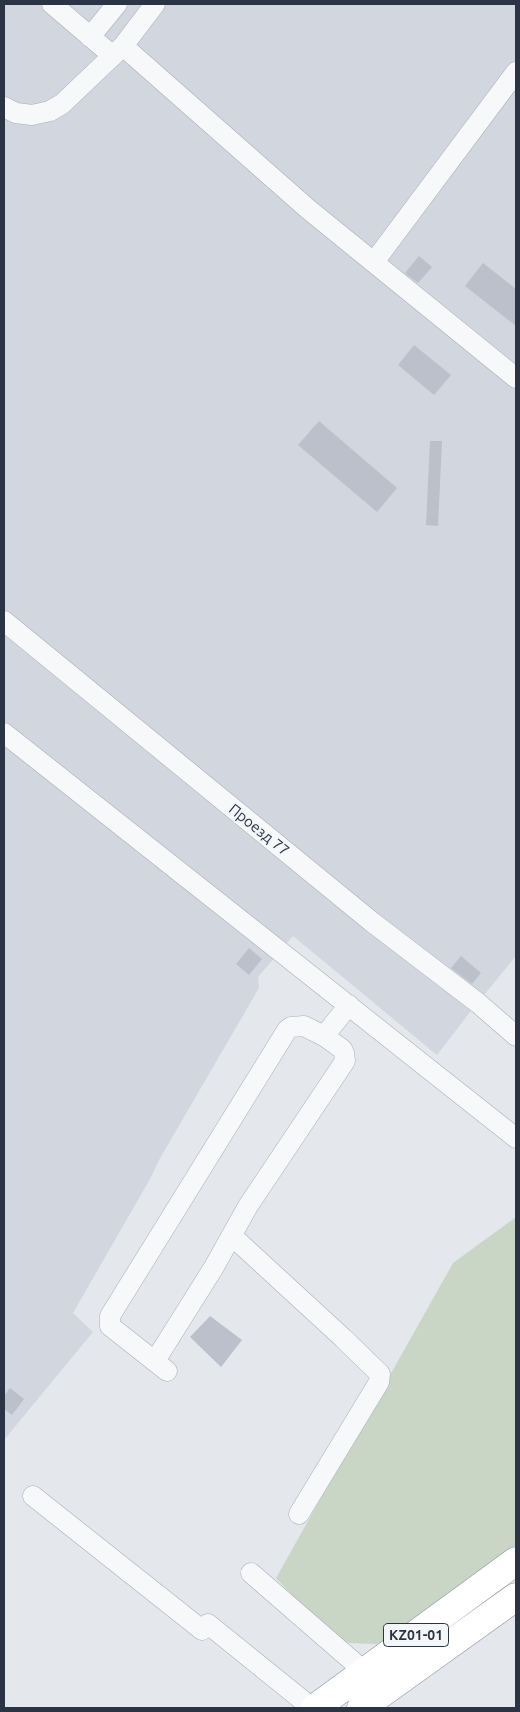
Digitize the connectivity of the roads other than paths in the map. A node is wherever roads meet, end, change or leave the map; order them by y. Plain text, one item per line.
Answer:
1 (52, 4) edge
2 (116, 4) edge
3 (155, 4) edge
4 (90, 37) junction
5 (118, 51) junction
6 (516, 72) edge
7 (4, 106) edge
8 (374, 262) junction
9 (516, 378) edge
10 (4, 621) edge
11 (4, 733) edge
12 (349, 1005) junction
13 (324, 1036) junction
14 (516, 1036) edge
15 (515, 1134) edge
16 (232, 1236) junction
17 (33, 1496) dead end
18 (299, 1514) dead end
19 (516, 1561) edge
20 (251, 1573) dead end
21 (516, 1597) edge
22 (364, 1672) junction
23 (314, 1708) edge
24 (361, 1708) edge

1 - 4 lane
2 - 4 lane
3 - 5 lane
4 - 5 lane
5 - 7 lane
5 - 8 lane
6 - 8 lane
8 - 9 lane
10 - 14 lane, Проезд 77
11 - 12 lane
12 - 13 lane
12 - 15 lane
13 - 16 lane
13 - 16 lane
16 - 18 lane
17 - 23 lane
19 - 22 highway, KZ01-01
20 - 22 lane
21 - 24 highway, KZ01-01
22 - 23 highway, KZ01-01

